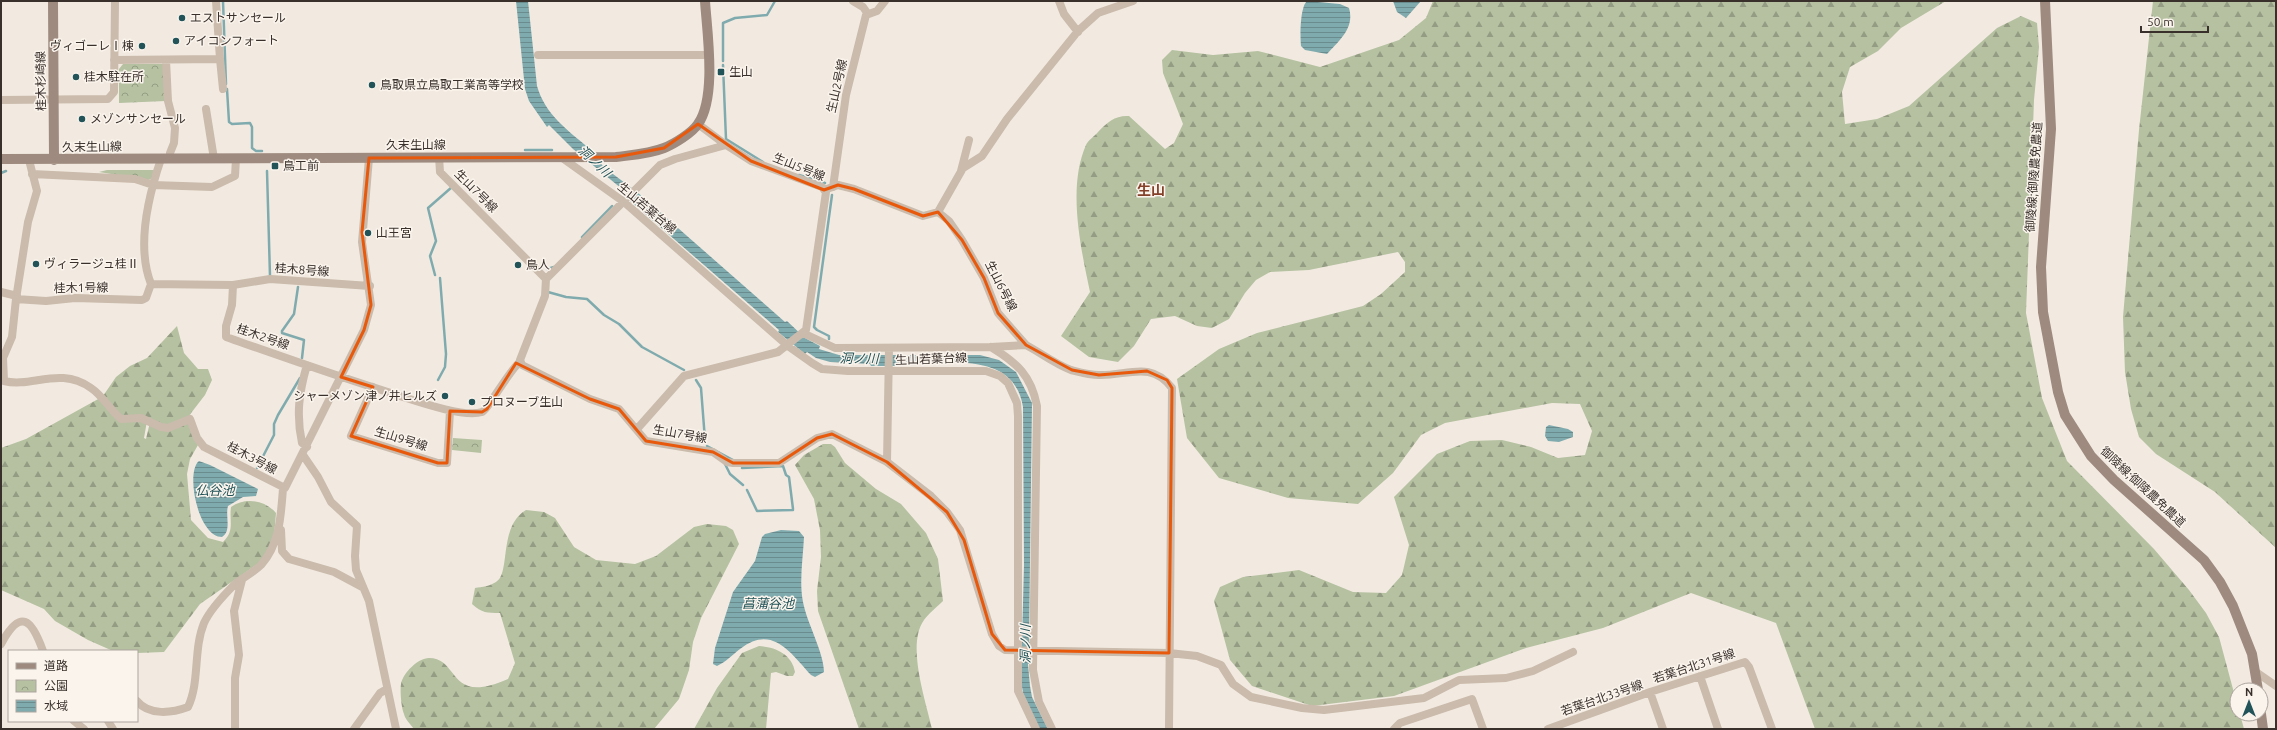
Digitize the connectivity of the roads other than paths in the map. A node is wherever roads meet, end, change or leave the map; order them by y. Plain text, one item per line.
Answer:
1 (53, 1) edge
2 (115, 1) edge
3 (216, 1) edge
4 (705, 1) edge
5 (854, 1) edge
6 (885, 1) edge
7 (1059, 1) edge
8 (1133, 1) edge
9 (2045, 1) edge
10 (868, 14) junction
11 (1078, 32) junction
12 (538, 55) dead end
13 (709, 55) junction
14 (220, 59) junction
15 (114, 60) junction
16 (166, 60) junction
17 (223, 89) dead end
18 (1, 100) edge
19 (54, 101) junction
20 (206, 109) dead end
21 (698, 124) junction
22 (969, 140) dead end
23 (726, 145) junction
24 (439, 157) junction
25 (561, 157) junction
26 (369, 158) junction
27 (1, 159) edge
28 (166, 159) junction
29 (214, 159) junction
30 (236, 159) junction
31 (29, 160) junction
32 (54, 160) junction
33 (961, 172) junction
34 (32, 174) junction
35 (154, 185) junction
36 (833, 187) junction
37 (824, 190) junction
38 (624, 202) junction
39 (938, 212) junction
40 (546, 279) junction
41 (151, 284) junction
42 (233, 285) junction
43 (370, 286) junction
44 (1, 292) edge
45 (16, 297) junction
46 (803, 333) junction
47 (1026, 345) junction
48 (788, 346) junction
49 (991, 347) junction
50 (889, 348) junction
51 (520, 362) junction
52 (306, 365) junction
53 (888, 372) junction
54 (341, 377) junction
55 (2, 383) edge
56 (373, 387) junction
57 (450, 411) junction
58 (637, 429) junction
59 (307, 447) junction
60 (303, 455) junction
61 (887, 462) junction
62 (283, 488) junction
63 (280, 525) junction
64 (242, 580) junction
65 (363, 588) junction
66 (1, 644) edge
67 (43, 650) edge
68 (1017, 652) junction
69 (1034, 652) junction
70 (1573, 652) dead end
71 (1169, 653) junction
72 (2256, 672) junction
73 (1700, 676) junction
74 (2257, 682) edge
75 (2276, 686) edge
76 (387, 689) junction
77 (1650, 692) junction
78 (138, 702) edge
79 (75, 722) edge
80 (84, 729) edge
81 (235, 729) edge
82 (354, 729) edge
83 (396, 729) edge
84 (1036, 729) edge
85 (1052, 729) edge
86 (1169, 729) edge
87 (1394, 729) edge
88 (1483, 729) edge
89 (1548, 729) edge
90 (1663, 729) edge
91 (1718, 729) edge
92 (1772, 729) edge

1 - 19 street, 桂木杉崎線
2 - 15 street
3 - 14 street
4 - 13 street, 久末生山線
5 - 10 street
6 - 10 street
7 - 11 street
8 - 11 street
9 - 72 street, 御陵線;御陵農免農道
10 - 36 street, 生山2号線
11 - 33 street
12 - 13 street
13 - 21 street, 久末生山線
14 - 16 street
14 - 17 street
15 - 16 street
15 - 19 street
16 - 28 street
18 - 19 street
19 - 32 street, 桂木杉崎線
20 - 29 street
21 - 23 street, 生山5号線
21 - 25 street, 久末生山線
22 - 33 street
23 - 37 street, 生山5号線
23 - 38 street
24 - 25 street, 久末生山線
24 - 26 street, 久末生山線
24 - 40 street, 生山7号線
25 - 38 street, 生山若葉台線
26 - 30 street, 久末生山線
26 - 43 street, 桂木3号線
27 - 31 street, 久末生山線
28 - 29 street, 久末生山線
28 - 32 street, 久末生山線
28 - 35 street
29 - 30 street, 久末生山線
30 - 35 street
31 - 32 street, 久末生山線
31 - 34 street
33 - 39 street
34 - 35 street
34 - 45 street
35 - 41 street
36 - 37 street
36 - 39 street
37 - 46 street, 生山5号線
38 - 40 street
38 - 48 street, 生山若葉台線
39 - 47 street, 生山6号線
40 - 51 street
41 - 42 street
41 - 45 street, 桂木1号線
42 - 43 street, 桂木8号線
42 - 52 street, 桂木2号線
43 - 54 street, 桂木3号線
44 - 45 street
45 - 55 street, 桂木3号線
46 - 48 street, 生山5号線
46 - 50 street
47 - 49 street
47 - 71 street, 生山6号線
48 - 53 street, 生山若葉台線
48 - 58 street, 生山5号線
49 - 50 street
49 - 69 street
50 - 53 street
51 - 57 street, 桂木2号線
51 - 58 street, 生山7号線
52 - 54 street, 桂木2号線
52 - 59 street
53 - 61 street
53 - 68 street, 生山若葉台線
54 - 56 street, 桂木2号線
54 - 59 street, 桂木3号線
55 - 62 street, 桂木3号線
56 - 57 street, 桂木2号線
56 - 57 street, 生山9号線
58 - 61 street, 生山7号線
59 - 60 street, 桂木3号線
60 - 62 street, 桂木3号線
60 - 65 street
61 - 68 street, 生山7号線
62 - 63 street
63 - 64 street
63 - 65 street
64 - 78 street
64 - 81 street
65 - 76 street
66 - 67 street
68 - 69 street, 生山7号線
68 - 84 street, 生山若葉台線
69 - 71 street, 生山7号線
69 - 85 street
70 - 71 street, 生山7号線
71 - 86 street, 生山6号線
72 - 74 street, 御陵線;御陵農免農道
72 - 75 street
73 - 77 street, 若葉台北31号線
73 - 91 street
73 - 92 street, 若葉台北31号線
76 - 82 street
76 - 83 street
77 - 89 street, 若葉台北33号線
77 - 90 street, 若葉台北33号線
79 - 80 street
87 - 88 street

